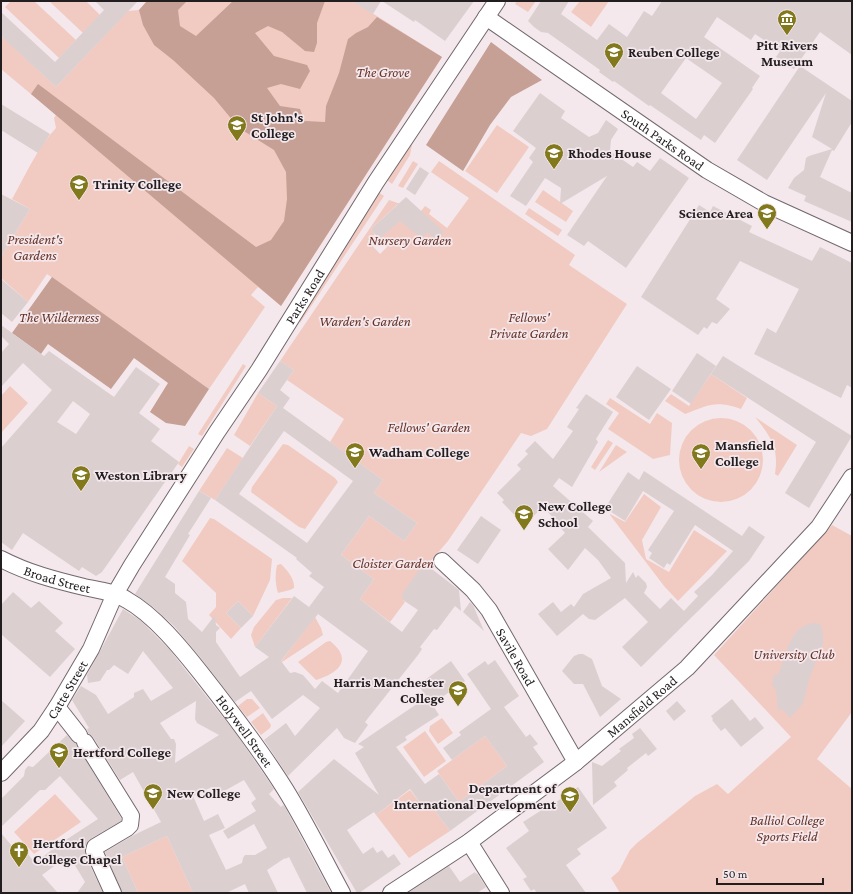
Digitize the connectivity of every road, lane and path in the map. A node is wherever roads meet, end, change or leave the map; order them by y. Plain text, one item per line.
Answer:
1 (497, 1) edge
2 (486, 17) junction
3 (852, 243) edge
4 (852, 477) edge
5 (1, 560) edge
6 (442, 561) dead end
7 (115, 594) junction
8 (57, 706) junction
9 (576, 762) junction
10 (1, 773) edge
11 (469, 842) junction
12 (113, 893) edge
13 (342, 893) edge
14 (391, 893) edge
15 (501, 893) edge

1 - 2 street, Parks Road
2 - 3 street, South Parks Road
2 - 7 street, Parks Road
4 - 9 street, Mansfield Road
5 - 7 street, Broad Street
6 - 9 street, Savile Road
7 - 8 street, Catte Street
7 - 13 street, Holywell Street
8 - 10 street, Catte Street
8 - 12 street
9 - 11 street, Mansfield Road
11 - 14 street, Mansfield Road
11 - 15 street

